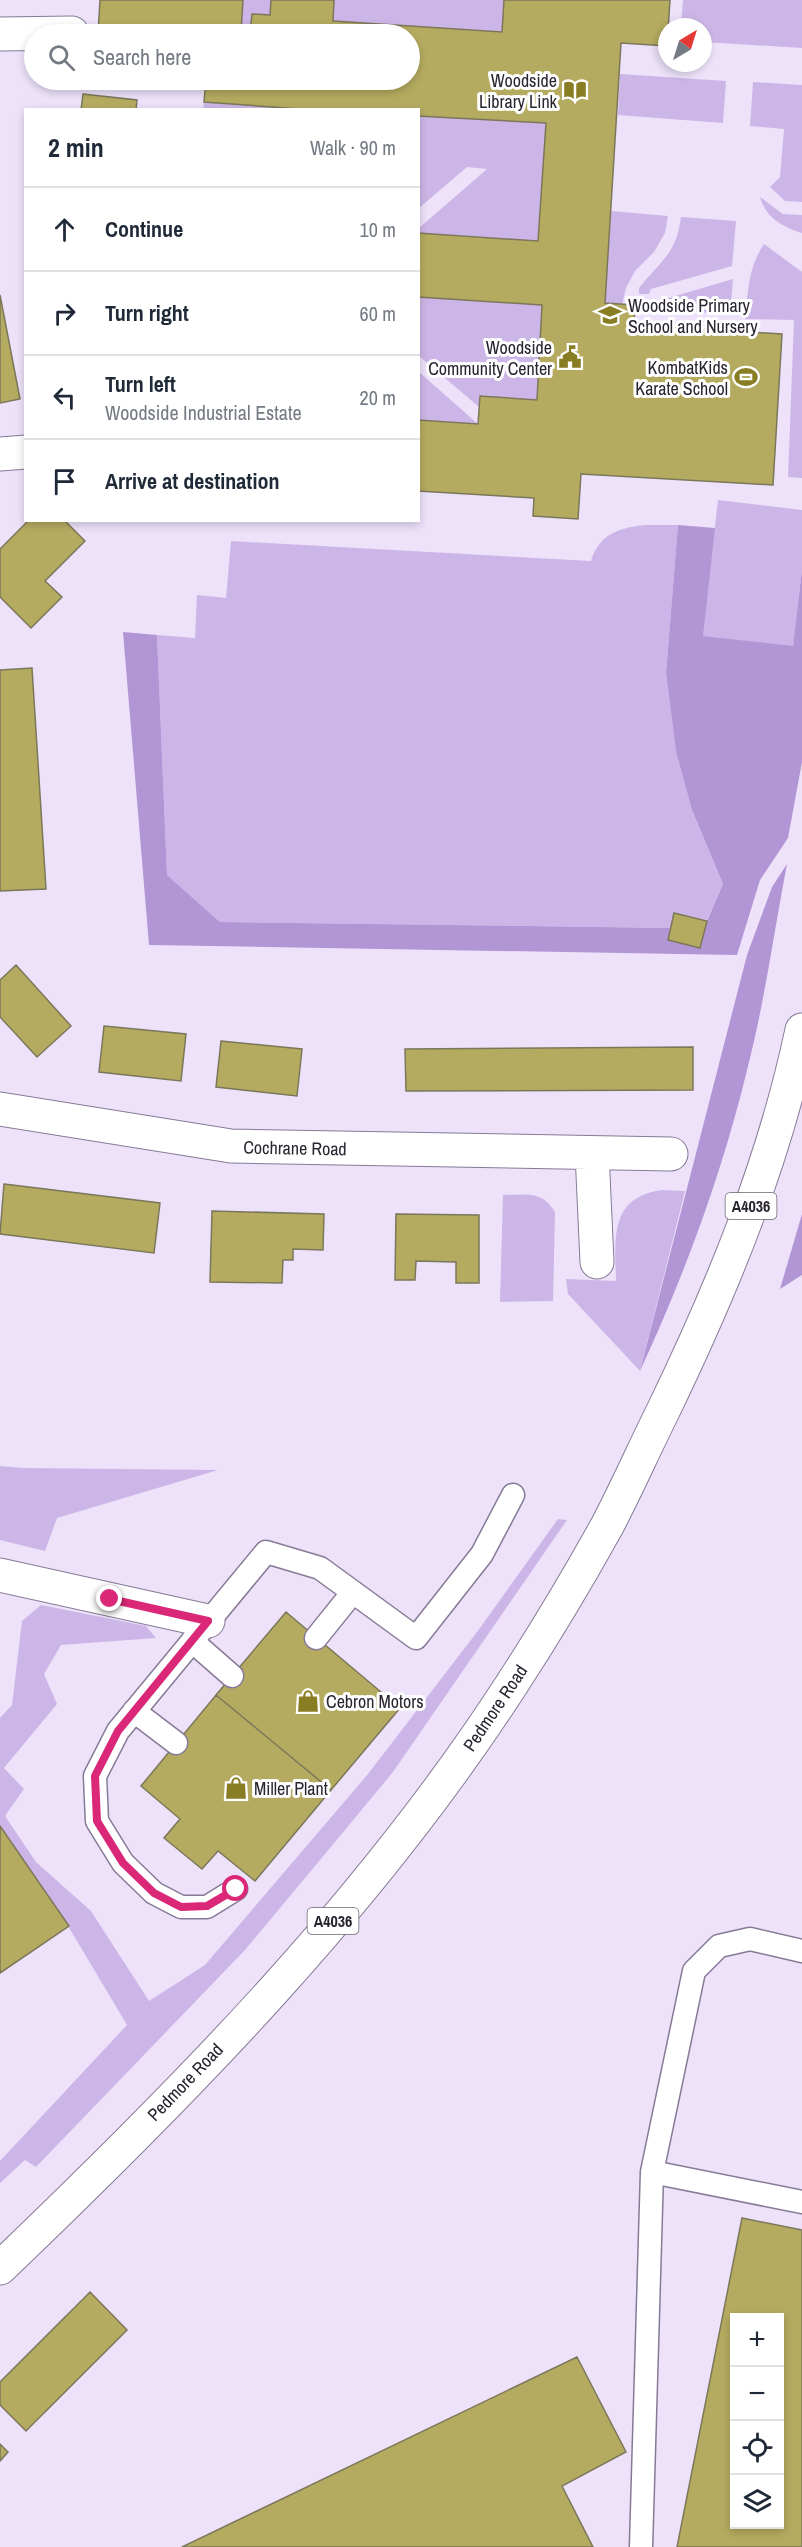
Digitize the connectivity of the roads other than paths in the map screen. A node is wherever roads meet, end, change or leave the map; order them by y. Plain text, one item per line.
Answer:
1 (0, 34) edge
2 (24, 34) edge
3 (24, 452) edge
4 (0, 454) edge
5 (802, 1030) edge
6 (0, 1109) edge
7 (592, 1153) junction
8 (671, 1154) dead end
9 (597, 1262) dead end
10 (513, 1495) dead end
11 (0, 1575) edge
12 (353, 1592) junction
13 (200, 1631) junction
14 (316, 1638) dead end
15 (232, 1676) dead end
16 (134, 1711) junction
17 (176, 1743) dead end
18 (236, 1889) dead end
19 (802, 1951) edge
20 (652, 2172) junction
21 (802, 2202) edge
22 (0, 2268) edge
23 (641, 2547) edge

1 - 2 main road
3 - 4 main road
5 - 22 main road, Pedmore Road / A4036
6 - 7 main road, Cochrane Road
7 - 8 main road, Cochrane Road
7 - 9 main road
10 - 12 lane
11 - 13 main road
12 - 13 lane
12 - 14 lane
13 - 15 lane
13 - 16 lane
16 - 17 lane
16 - 18 lane
19 - 20 lane
20 - 21 lane
20 - 23 lane

